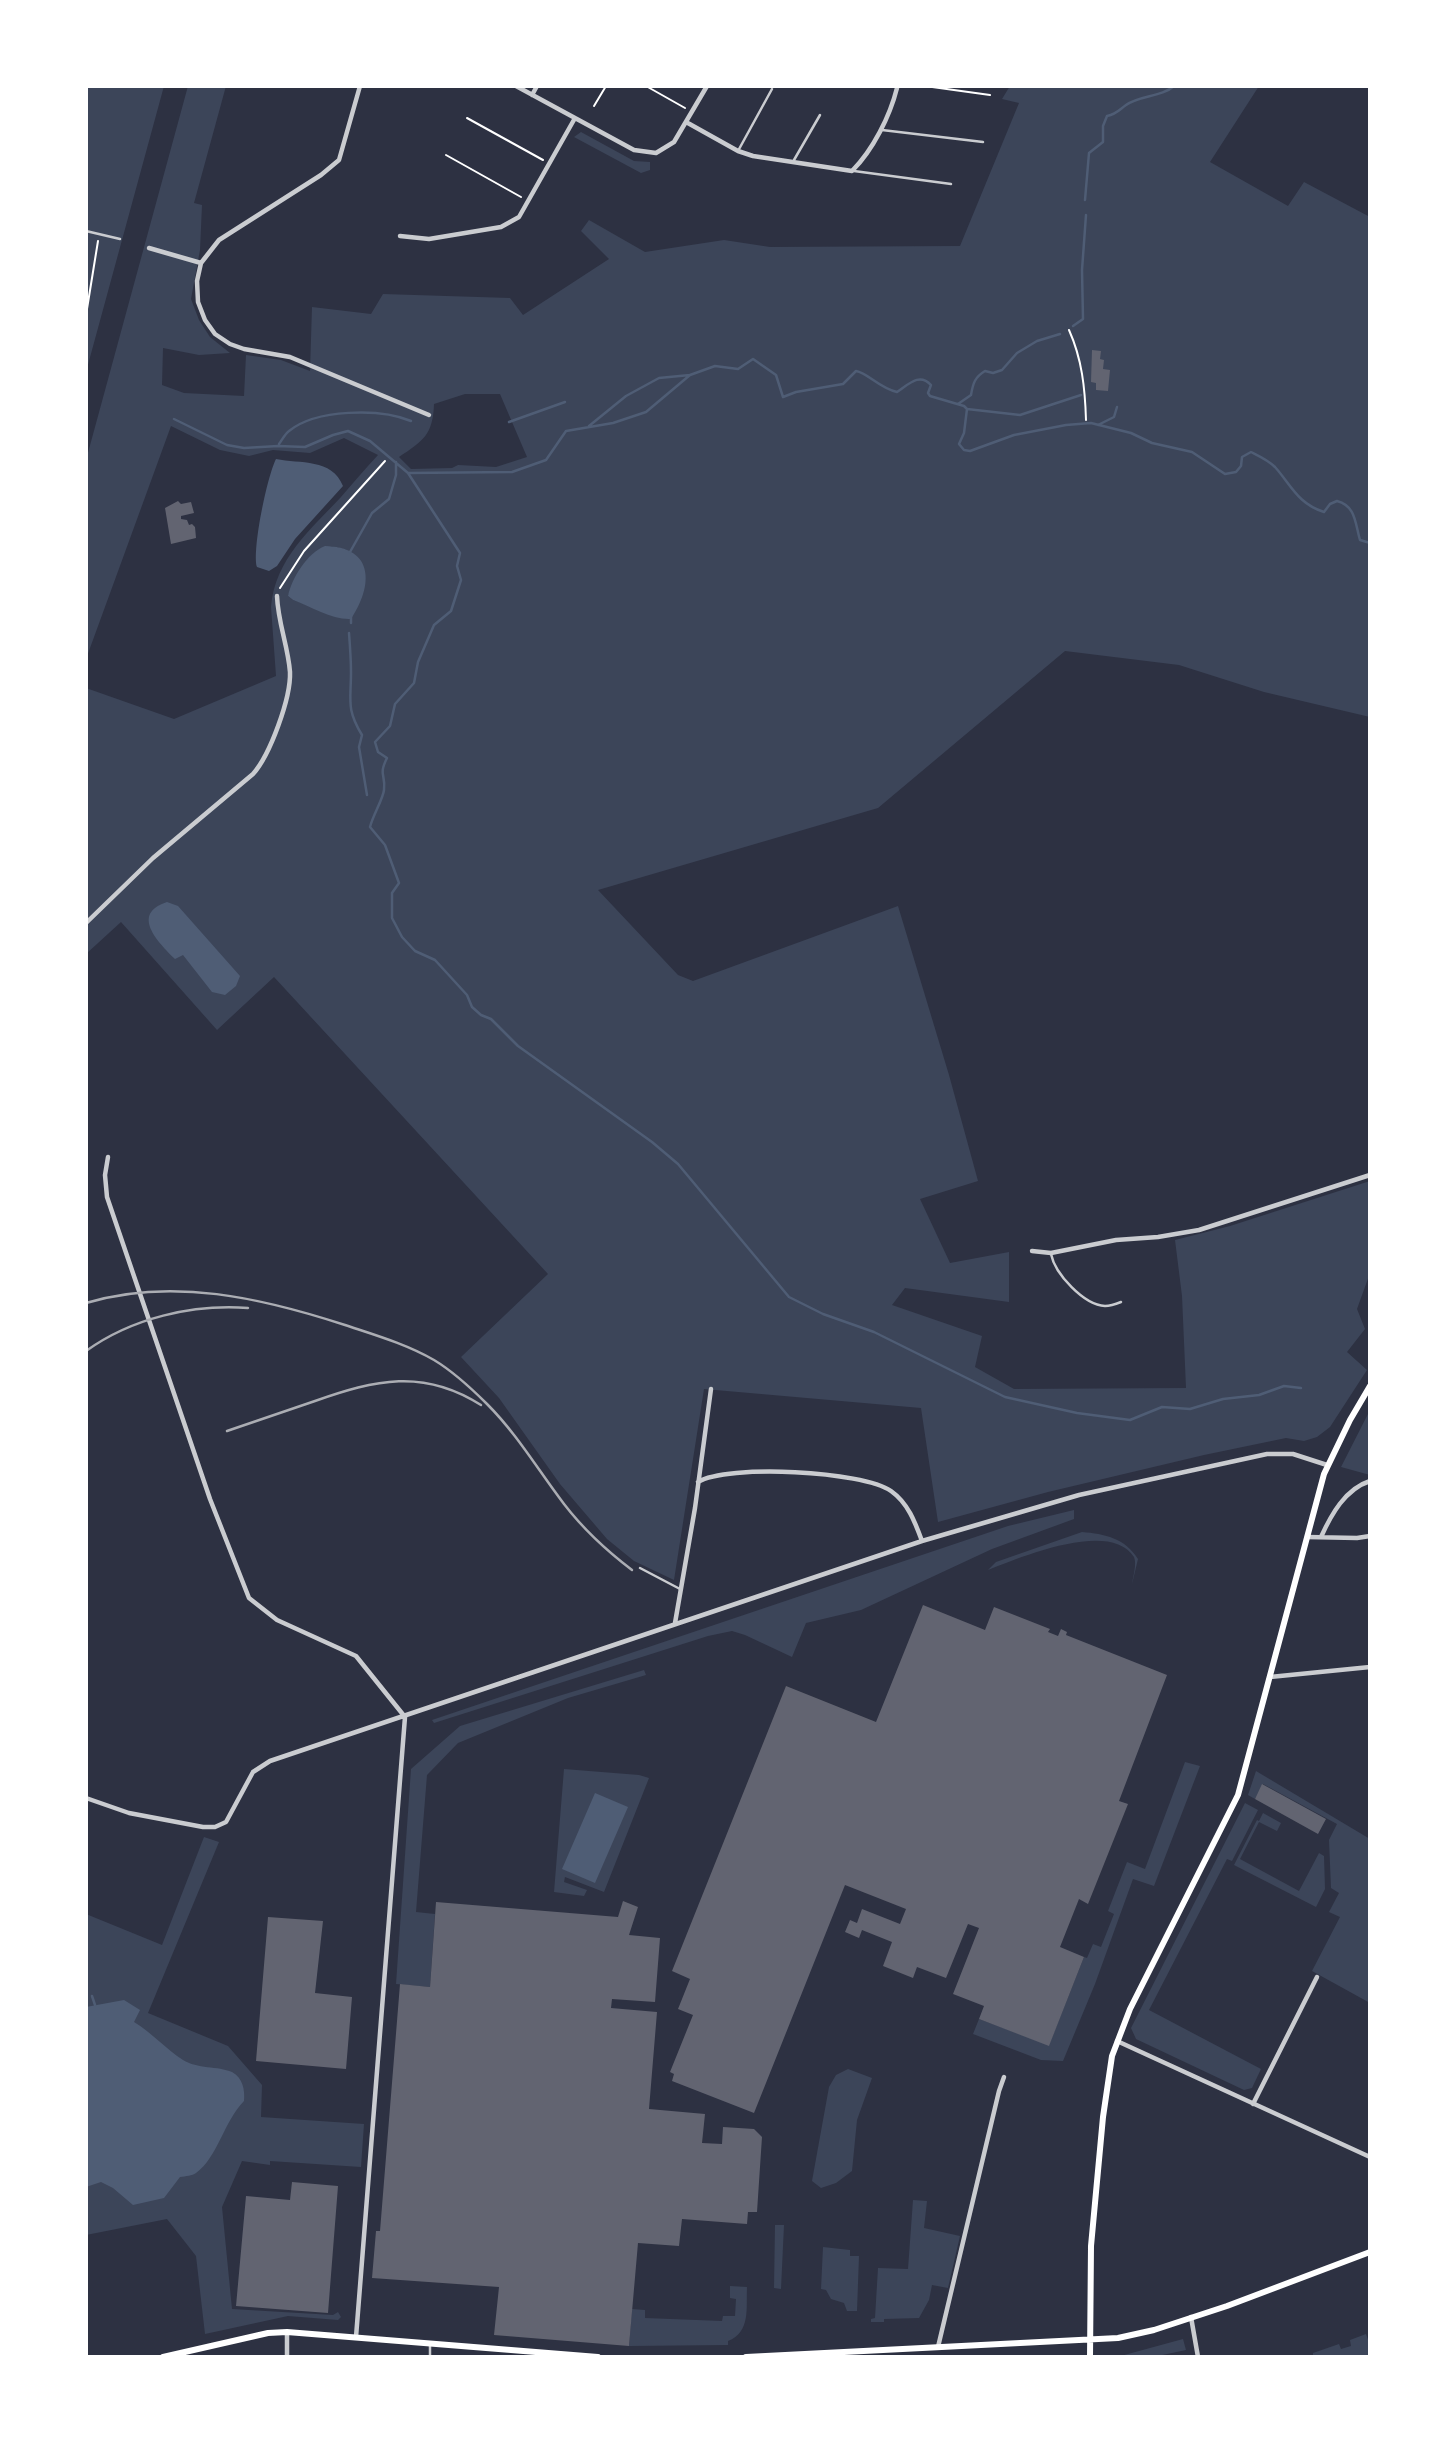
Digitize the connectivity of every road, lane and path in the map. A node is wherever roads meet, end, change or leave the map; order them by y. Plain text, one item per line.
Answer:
1 (360, 86) edge
2 (516, 86) edge
3 (537, 86) edge
4 (606, 86) edge
5 (646, 86) edge
6 (707, 86) edge
7 (925, 86) edge
8 (897, 88) dead end
9 (772, 89) dead end
10 (531, 95) junction
11 (990, 95) dead end
12 (594, 106) dead end
13 (692, 112) junction
14 (820, 114) dead end
15 (467, 118) dead end
16 (575, 118) junction
17 (686, 122) junction
18 (879, 130) junction
19 (983, 142) dead end
20 (738, 151) junction
21 (446, 155) dead end
22 (793, 162) junction
23 (550, 164) junction
24 (852, 171) junction
25 (951, 184) dead end
26 (529, 202) junction
27 (86, 231) edge
28 (99, 234) junction
29 (400, 236) dead end
30 (120, 240) dead end
31 (149, 248) dead end
32 (201, 263) junction
33 (86, 316) edge
34 (1069, 330) dead end
35 (429, 415) dead end
36 (1086, 420) dead end
37 (385, 461) dead end
38 (277, 596) joint
39 (86, 923) edge
40 (108, 1157) dead end
41 (1370, 1175) edge
42 (1032, 1251) dead end
43 (1051, 1253) junction
44 (1121, 1302) dead end
45 (1370, 1386) edge
46 (711, 1390) dead end
47 (1327, 1465) junction
48 (1370, 1481) edge
49 (698, 1482) junction
50 (1370, 1536) edge
51 (1307, 1537) junction
52 (1321, 1537) junction
53 (922, 1541) junction
54 (640, 1567) dead end
55 (680, 1589) junction
56 (675, 1623) junction
57 (1370, 1667) edge
58 (1270, 1677) junction
59 (405, 1717) junction
60 (86, 1798) edge
61 (1317, 1977) dead end
62 (1116, 2040) junction
63 (1004, 2077) dead end
64 (1253, 2104) junction
65 (1370, 2157) edge
66 (1370, 2252) edge
67 (1191, 2317) junction
68 (287, 2332) junction
69 (356, 2337) junction
70 (1089, 2340) junction
71 (430, 2344) junction
72 (938, 2347) junction
73 (163, 2357) edge
74 (286, 2357) edge
75 (430, 2357) edge
76 (592, 2357) edge
77 (598, 2357) edge
78 (746, 2357) edge
79 (1090, 2357) edge
80 (1198, 2357) edge

1 - 32 street
2 - 10 street
3 - 10 street
4 - 12 path
5 - 13 path
6 - 13 street
7 - 11 path
8 - 18 street
9 - 20 lane
10 - 16 street
13 - 17 street
14 - 22 lane
15 - 23 path
16 - 17 street
16 - 23 street
17 - 20 street
18 - 19 lane
18 - 24 street
20 - 22 street
21 - 26 path
22 - 24 street
23 - 26 street
24 - 25 lane
26 - 29 street
27 - 28 lane
28 - 30 lane
28 - 33 path
31 - 32 street
32 - 35 street
34 - 36 path
37 - 38 path
38 - 39 street
40 - 59 street
41 - 43 street
42 - 43 street
43 - 44 lane
45 - 47 main road
46 - 49 street
47 - 51 main road
47 - 53 street
48 - 52 street
49 - 53 street
49 - 55 street
50 - 52 street
51 - 52 street
51 - 58 main road
53 - 56 street
54 - 55 lane
55 - 56 street
56 - 59 street
57 - 58 street
58 - 62 main road
59 - 60 street
59 - 69 street
61 - 64 street
62 - 64 street
62 - 70 main road
63 - 72 street
64 - 65 street
66 - 67 main road
67 - 70 main road
67 - 80 street
68 - 69 main road
68 - 73 main road
68 - 74 street
69 - 71 main road
70 - 72 main road
70 - 79 main road
71 - 75 lane
71 - 76 main road
72 - 78 main road
76 - 77 main road

